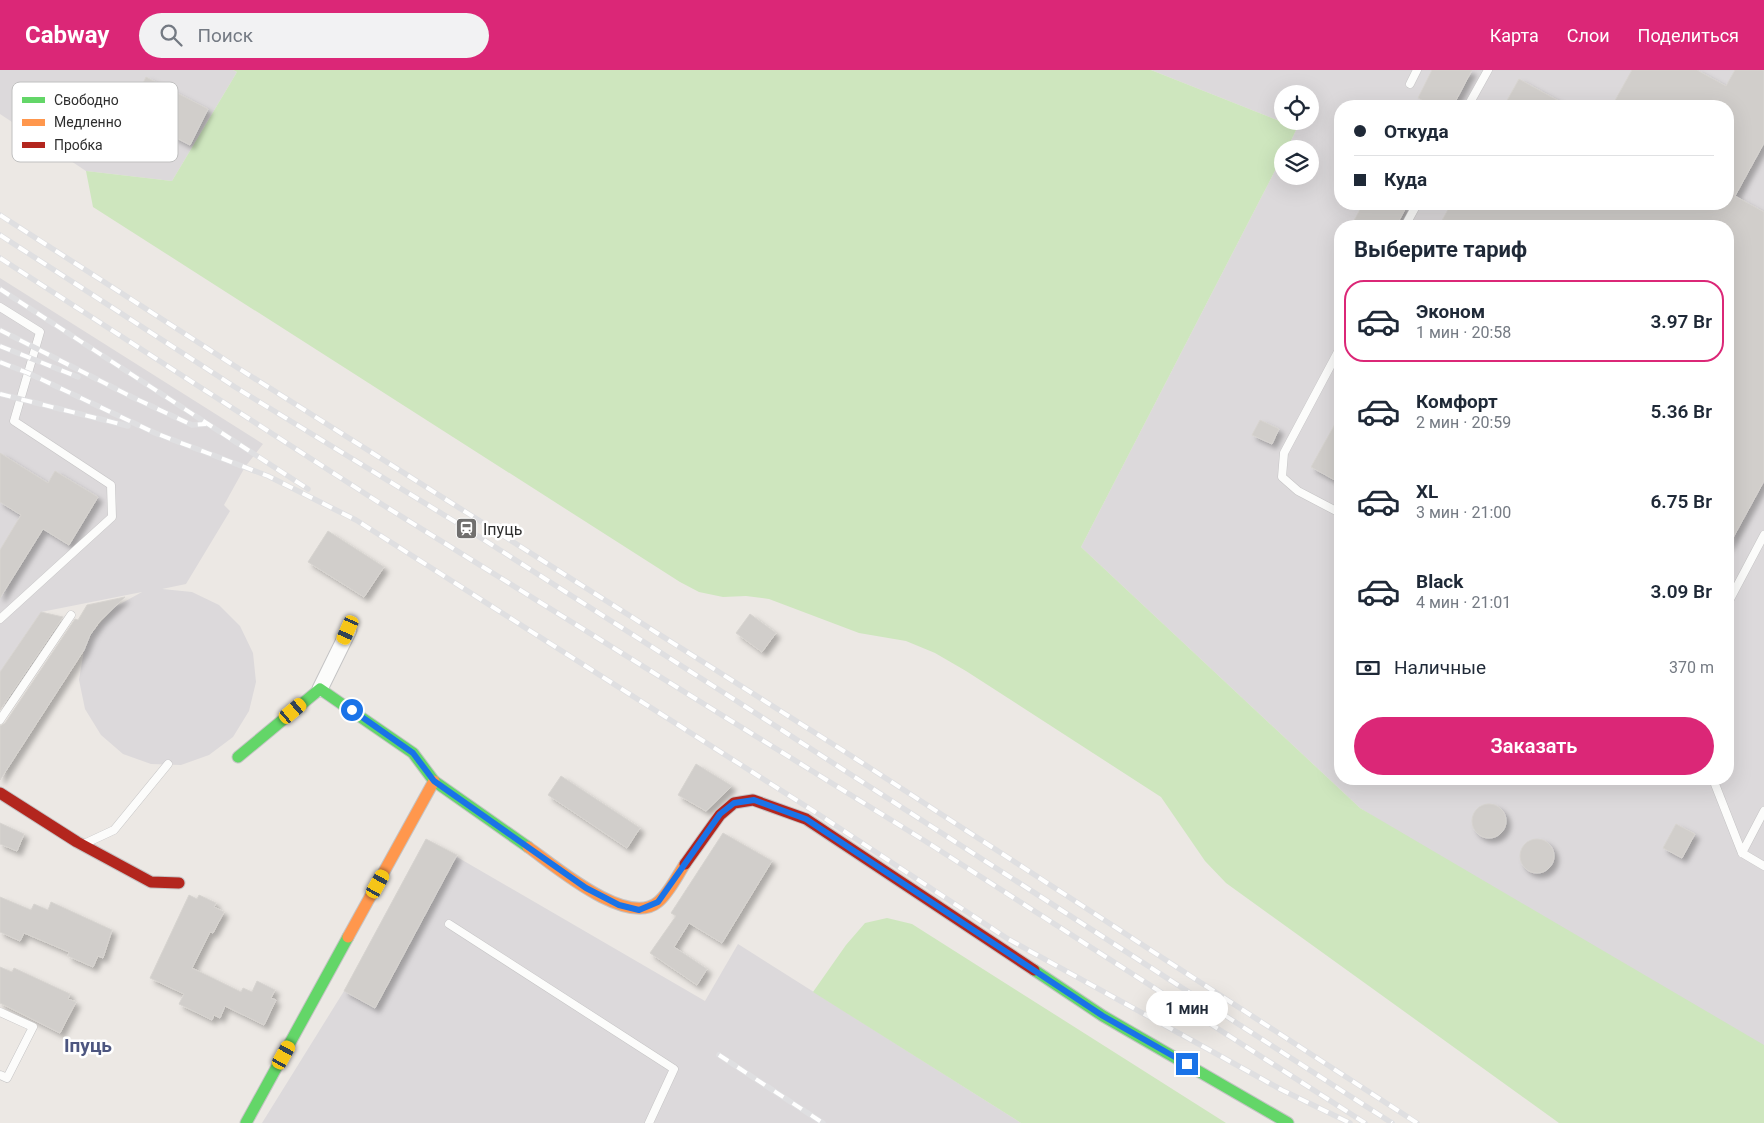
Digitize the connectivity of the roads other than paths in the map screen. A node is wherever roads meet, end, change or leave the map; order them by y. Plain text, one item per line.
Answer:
1 (1417, 70) edge
2 (1488, 70) edge
3 (1410, 84) dead end
4 (1471, 100) edge
5 (0, 307) edge
6 (1334, 359) edge
7 (1334, 510) edge
8 (1764, 535) edge
9 (1734, 592) edge
10 (70, 615) dead end
11 (0, 619) edge
12 (348, 630) dead end
13 (320, 689) junction
14 (0, 720) edge
15 (238, 757) dead end
16 (168, 764) dead end
17 (434, 781) junction
18 (1715, 785) edge
19 (0, 793) edge
20 (1764, 811) edge
21 (82, 845) junction
22 (1742, 853) junction
23 (1764, 866) edge
24 (179, 883) dead end
25 (449, 924) dead end
26 (0, 1012) edge
27 (0, 1075) edge
28 (1271, 1112) junction
29 (246, 1123) edge
30 (648, 1123) edge
31 (1264, 1123) edge
32 (1288, 1123) edge

1 - 3 lane
2 - 4 lane
5 - 11 lane
6 - 7 lane
8 - 9 lane
10 - 14 lane
12 - 13 street
13 - 15 street
13 - 17 street
16 - 21 lane
17 - 28 street
17 - 29 street
18 - 22 lane
19 - 21 street
20 - 22 lane
21 - 24 street
22 - 23 lane
25 - 30 lane
26 - 27 lane
28 - 31 lane
28 - 32 street

